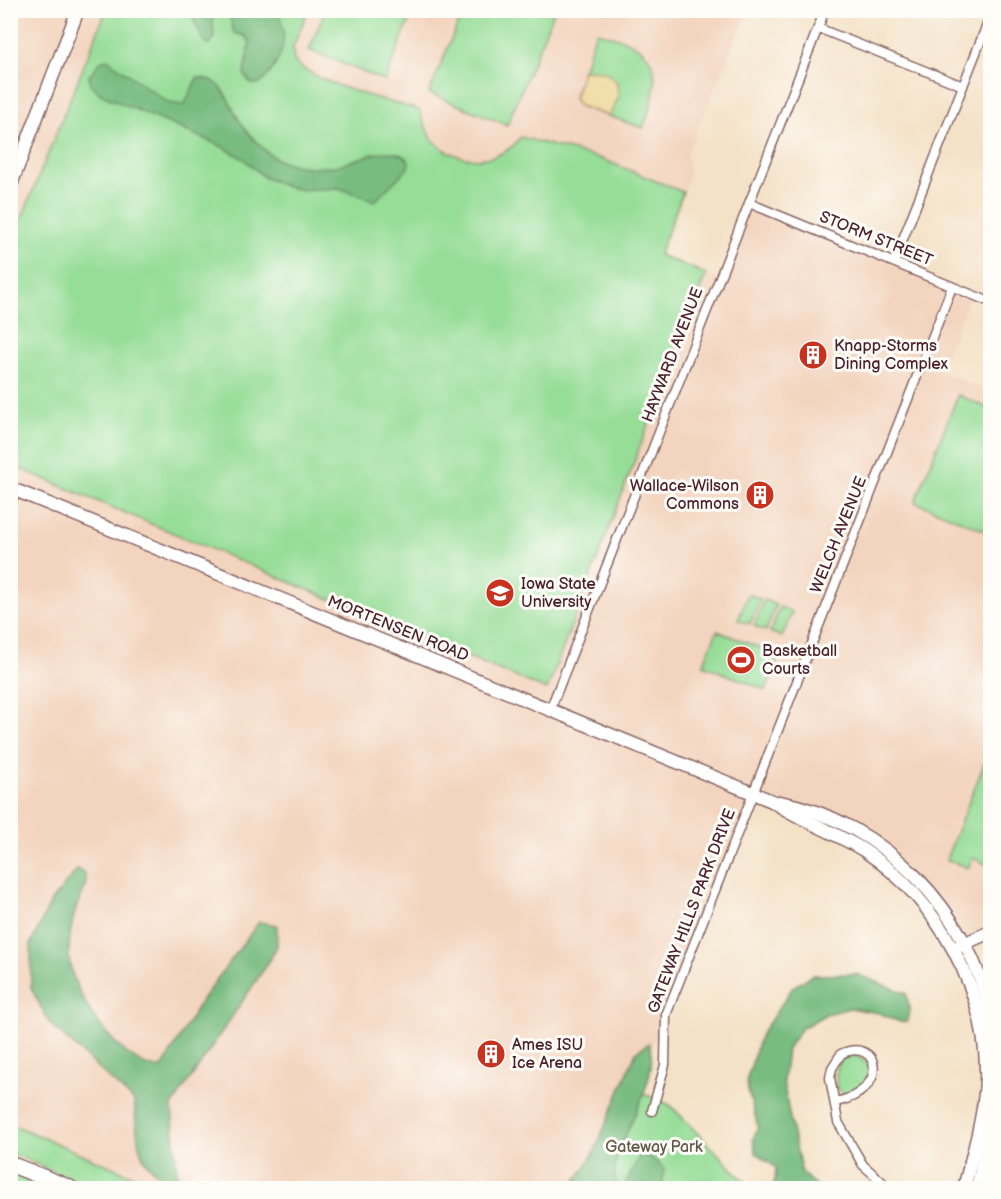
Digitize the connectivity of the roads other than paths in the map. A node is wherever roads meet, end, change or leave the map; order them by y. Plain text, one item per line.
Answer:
1 (78, 10) edge
2 (825, 10) edge
3 (990, 17) edge
4 (818, 28) junction
5 (963, 86) junction
6 (10, 187) edge
7 (749, 203) junction
8 (894, 262) junction
9 (952, 287) junction
10 (990, 302) edge
11 (10, 488) edge
12 (550, 710) junction
13 (753, 793) junction
14 (772, 801) junction
15 (990, 932) edge
16 (959, 946) junction
17 (990, 1014) edge
18 (836, 1102) junction
19 (652, 1111) dead end
20 (990, 1132) edge
21 (10, 1164) edge
22 (70, 1188) edge
23 (889, 1188) edge
24 (964, 1188) edge
25 (977, 1188) edge

1 - 6 street
2 - 4 street, HAYWARD AVENUE
3 - 5 street
4 - 5 street
4 - 7 street, HAYWARD AVENUE
5 - 8 street
7 - 8 street, STORM STREET
7 - 12 street, HAYWARD AVENUE
8 - 9 street, STORM STREET
9 - 10 street, STORM STREET
9 - 13 street, WELCH AVENUE
11 - 12 street, MORTENSEN ROAD
12 - 13 street, MORTENSEN ROAD
13 - 14 street, MORTENSEN ROAD
13 - 19 street, GATEWAY HILLS PARK DRIVE
14 - 16 street, MORTENSEN ROAD
14 - 16 street, MORTENSEN ROAD
15 - 16 street
16 - 17 street
16 - 24 street
18 - 18 street
18 - 23 street
20 - 25 street
21 - 22 highway

